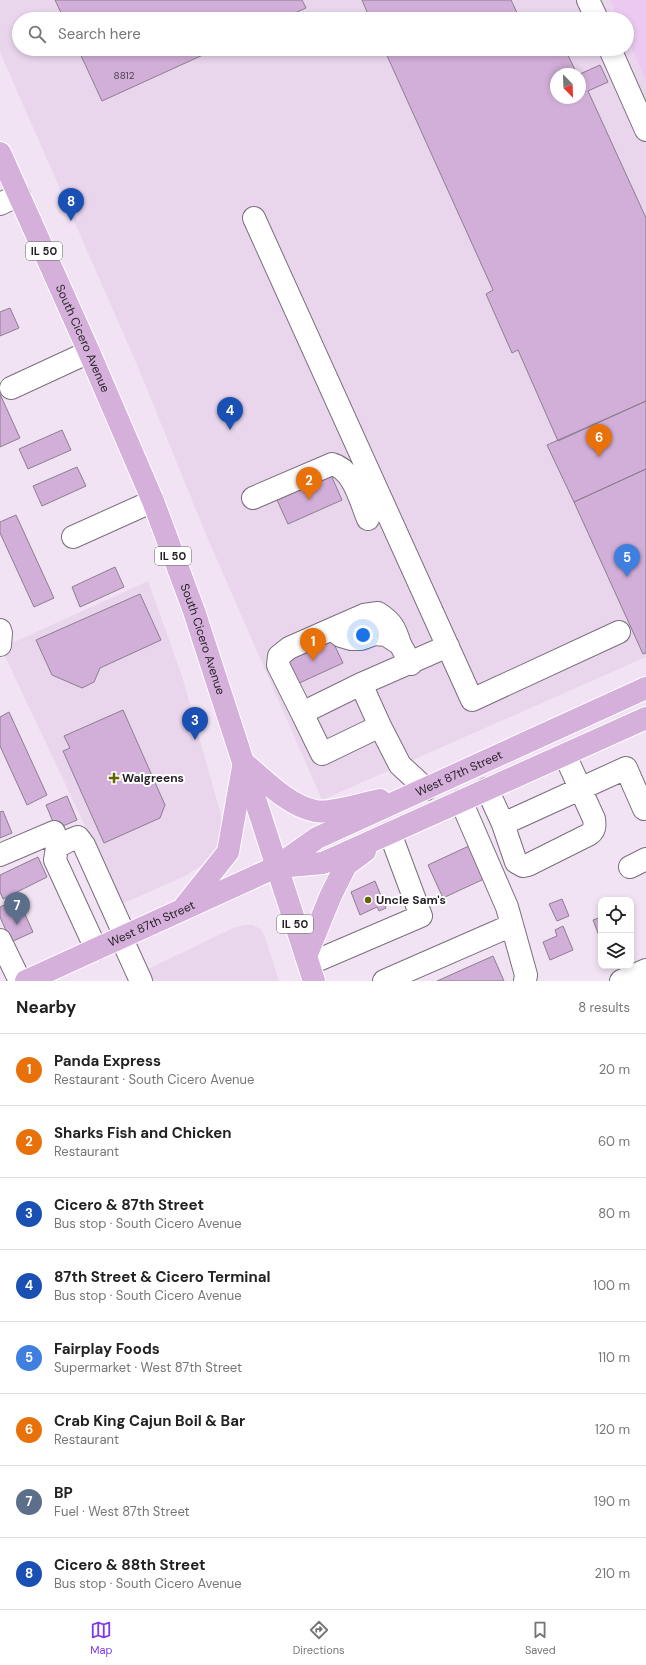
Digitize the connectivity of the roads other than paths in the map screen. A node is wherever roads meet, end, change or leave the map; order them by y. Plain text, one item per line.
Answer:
1 (588, 0) edge
2 (594, 12) edge
3 (613, 56) edge
4 (646, 130) edge
5 (0, 153) edge
6 (10, 199) edge
7 (254, 218) dead end
8 (89, 352) junction
9 (12, 388) dead end
10 (253, 498) dead end
11 (153, 501) junction
12 (368, 519) dead end
13 (73, 537) dead end
14 (0, 630) edge
15 (618, 632) dead end
16 (0, 645) edge
17 (448, 646) junction
18 (411, 664) junction
19 (361, 684) junction
20 (646, 688) edge
21 (302, 713) junction
22 (646, 718) edge
23 (380, 726) junction
24 (565, 755) junction
25 (244, 763) junction
26 (487, 789) junction
27 (581, 789) junction
28 (422, 791) junction
29 (461, 802) junction
30 (646, 808) edge
31 (503, 824) junction
32 (54, 832) dead end
33 (390, 833) junction
34 (0, 855) edge
35 (276, 867) junction
36 (183, 909) junction
37 (512, 925) junction
38 (123, 936) junction
39 (0, 940) edge
40 (96, 949) junction
41 (310, 967) edge
42 (646, 970) edge
43 (20, 981) edge
44 (26, 981) edge
45 (141, 981) edge
46 (384, 981) edge
47 (525, 981) edge
48 (621, 981) edge

1 - 2 street
3 - 4 street
5 - 6 main road, South Cicero Avenue / IL 50
6 - 8 main road, South Cicero Avenue / IL 50
7 - 17 street
8 - 9 street
8 - 11 main road, South Cicero Avenue / IL 50
10 - 12 street
11 - 13 street
11 - 25 main road, South Cicero Avenue / IL 50
14 - 16 street
15 - 17 street
17 - 18 street
18 - 19 street
18 - 21 street
19 - 21 street
19 - 23 street
20 - 28 main road, West 87th Street
21 - 23 street
22 - 24 main road, West 87th Street
23 - 28 street
24 - 26 main road, West 87th Street
24 - 27 street
25 - 28 main road
25 - 35 main road, South Cicero Avenue / IL 50
25 - 36 main road
26 - 29 main road, West 87th Street
26 - 31 street
27 - 30 street
27 - 31 street
27 - 31 street
28 - 35 main road, West 87th Street
29 - 33 main road, West 87th Street
29 - 37 street
32 - 34 street
33 - 35 main road, West 87th Street
33 - 41 main road
33 - 41 street
35 - 36 main road, West 87th Street
35 - 41 main road, South Cicero Avenue / IL 50
36 - 38 main road, West 87th Street
37 - 46 street
37 - 47 street
38 - 40 main road, West 87th Street
38 - 40 street
38 - 45 street
39 - 43 street
40 - 44 main road, West 87th Street
42 - 48 street

